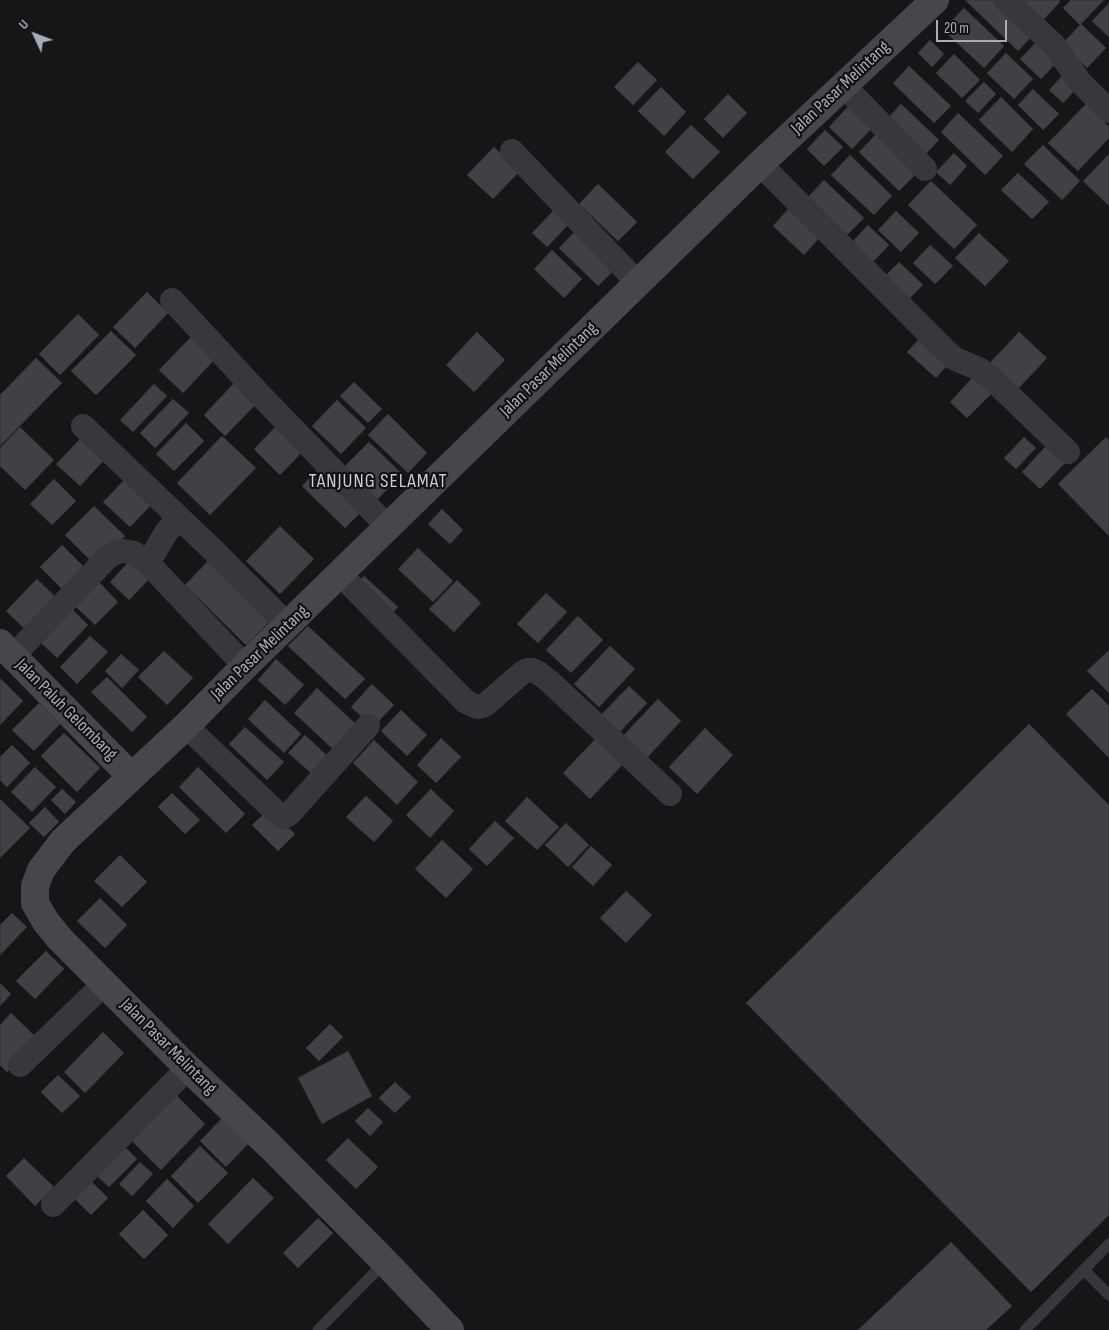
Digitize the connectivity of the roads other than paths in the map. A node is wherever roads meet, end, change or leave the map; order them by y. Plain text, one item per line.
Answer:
1 (935, 0) edge
2 (1006, 0) edge
3 (843, 86) junction
4 (1109, 112) edge
5 (512, 151) dead end
6 (760, 164) junction
7 (925, 169) dead end
8 (638, 283) junction
9 (172, 300) dead end
10 (83, 426) dead end
11 (1068, 452) dead end
12 (179, 518) junction
13 (388, 527) junction
14 (148, 563) junction
15 (340, 574) junction
16 (288, 625) junction
17 (6, 650) edge
18 (245, 666) junction
19 (186, 726) junction
20 (368, 726) dead end
21 (131, 776) junction
22 (670, 794) dead end
23 (104, 984) junction
24 (20, 1065) dead end
25 (188, 1068) junction
26 (53, 1205) dead end
27 (1109, 1244) edge
28 (385, 1262) junction
29 (1084, 1270) junction
30 (1109, 1295) edge
31 (318, 1330) edge
32 (450, 1330) edge
33 (1025, 1330) edge

1 - 3 street, Jalan Pasar Melintang
2 - 4 street
3 - 6 street, Jalan Pasar Melintang
3 - 7 street
5 - 8 street
6 - 8 street, Jalan Pasar Melintang
6 - 11 street
8 - 13 street, Jalan Pasar Melintang
9 - 13 street
10 - 12 street
12 - 14 street
12 - 16 street
13 - 15 street, Jalan Pasar Melintang
14 - 17 street
14 - 18 street
15 - 16 street, Jalan Pasar Melintang
15 - 22 street
16 - 18 street, Jalan Pasar Melintang
17 - 21 street, Jalan Paluh Gelombang
18 - 19 street, Jalan Pasar Melintang
19 - 20 street
19 - 21 street, Jalan Pasar Melintang
21 - 23 street, Jalan Pasar Melintang
23 - 24 street
23 - 25 street, Jalan Pasar Melintang
25 - 26 street
25 - 28 street, Jalan Pasar Melintang
27 - 29 lane
28 - 31 lane
28 - 32 street, Jalan Pasar Melintang
29 - 30 lane
29 - 33 lane

